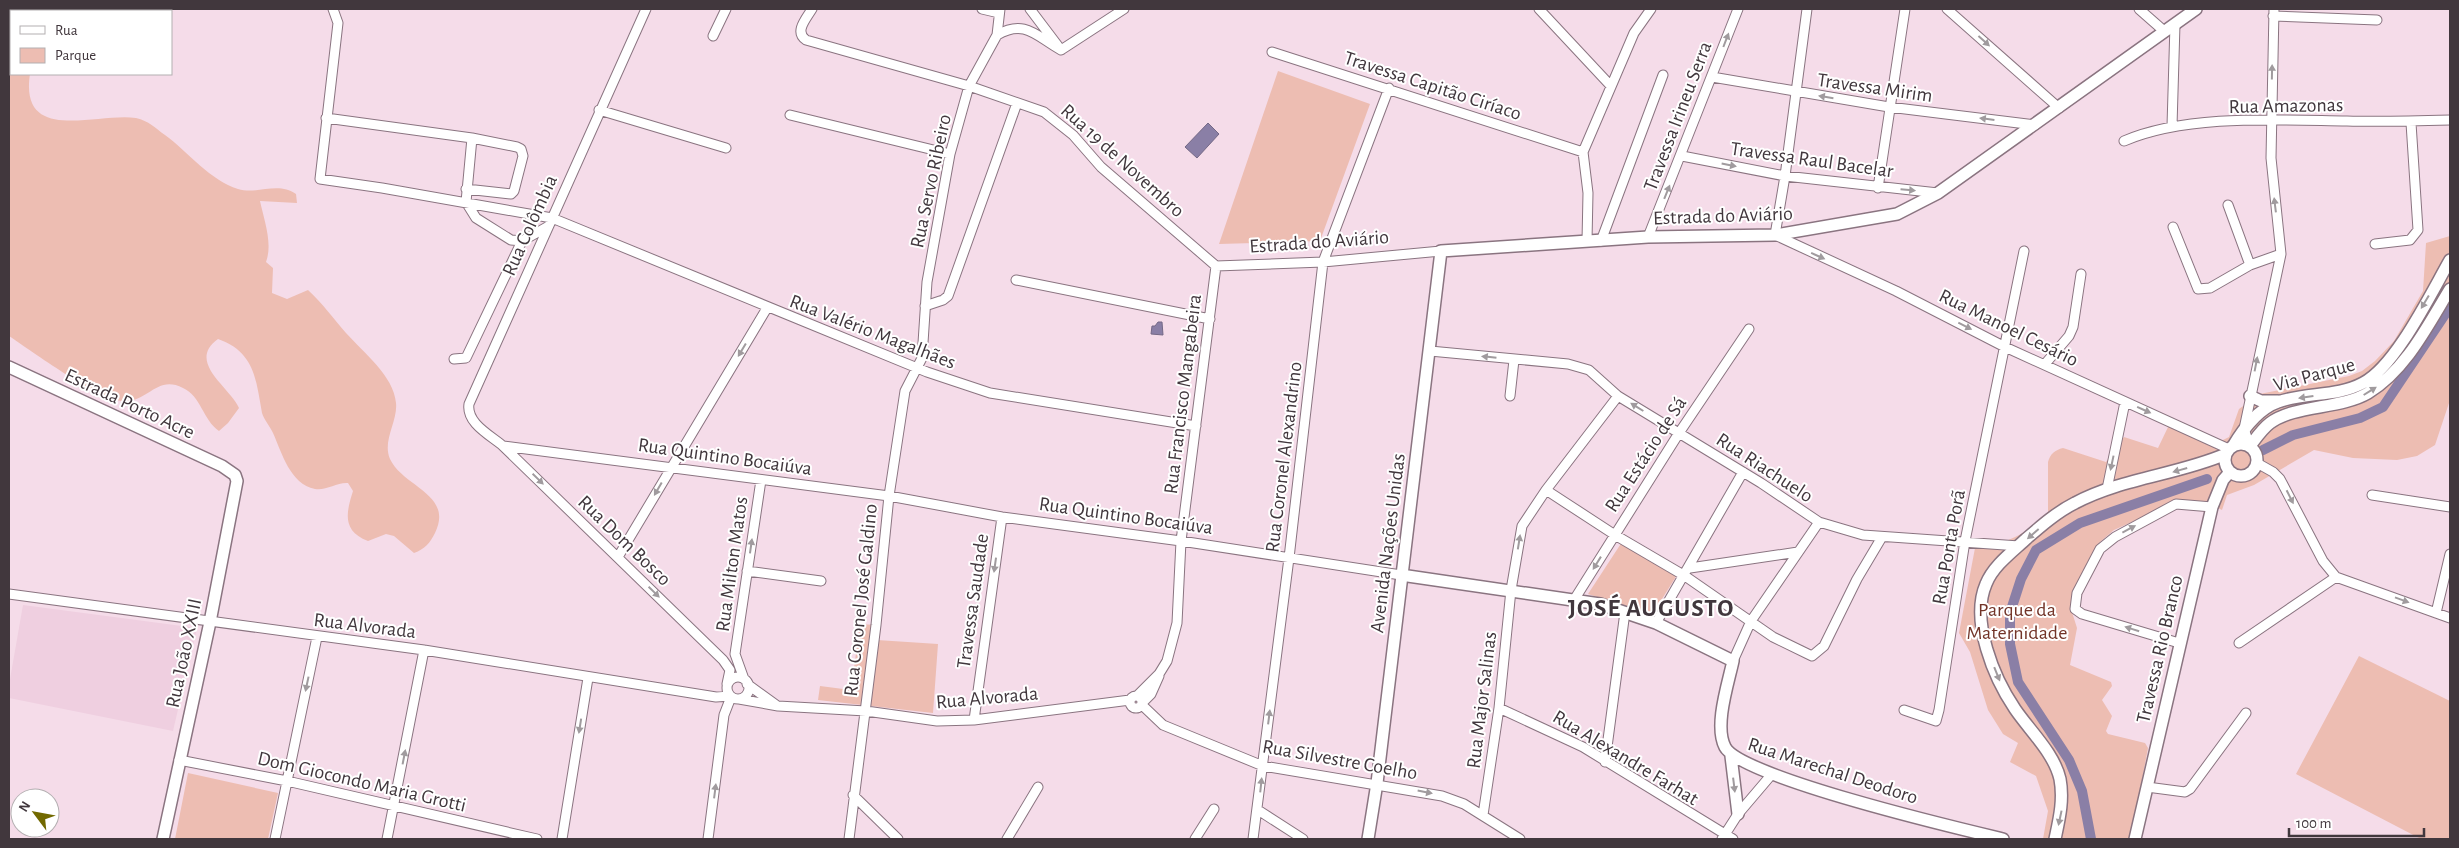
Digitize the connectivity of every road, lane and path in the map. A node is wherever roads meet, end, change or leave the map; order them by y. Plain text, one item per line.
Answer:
1 (333, 9) edge
2 (646, 9) edge
3 (726, 9) edge
4 (812, 9) edge
5 (982, 9) edge
6 (1124, 9) edge
7 (1538, 9) edge
8 (1650, 9) edge
9 (1738, 9) edge
10 (1807, 9) edge
11 (1905, 9) edge
12 (1947, 9) edge
13 (2139, 9) edge
14 (2196, 9) edge
15 (999, 11) edge
16 (1032, 11) edge
17 (2274, 13) edge
18 (2377, 20) dead end
19 (2175, 24) junction
20 (1023, 28) junction
21 (2164, 31) junction
22 (997, 35) junction
23 (712, 36) dead end
24 (1061, 50) junction
25 (1272, 52) dead end
26 (1663, 75) dead end
27 (1712, 77) junction
28 (1610, 85) junction
29 (970, 86) junction
30 (1389, 88) junction
31 (1797, 93) junction
32 (1016, 103) junction
33 (1888, 107) junction
34 (2060, 108) junction
35 (599, 110) junction
36 (790, 115) dead end
37 (326, 118) junction
38 (2271, 120) junction
39 (2450, 120) edge
40 (2412, 122) junction
41 (2035, 125) junction
42 (2172, 126) junction
43 (472, 138) junction
44 (2124, 141) dead end
45 (726, 148) dead end
46 (1583, 152) junction
47 (950, 154) junction
48 (1682, 156) junction
49 (1785, 176) junction
50 (1878, 188) junction
51 (466, 189) junction
52 (1938, 193) junction
53 (466, 202) junction
54 (2228, 205) dead end
55 (552, 218) junction
56 (547, 227) junction
57 (2173, 227) dead end
58 (1774, 235) junction
59 (1648, 237) junction
60 (522, 241) junction
61 (1587, 241) junction
62 (1601, 241) junction
63 (2375, 244) dead end
64 (1441, 251) junction
65 (2024, 251) dead end
66 (2281, 254) junction
67 (2450, 260) edge
68 (1324, 262) junction
69 (2250, 265) junction
70 (1216, 266) junction
71 (2081, 274) dead end
72 (1016, 280) dead end
73 (2450, 289) edge
74 (925, 306) junction
75 (767, 308) junction
76 (1210, 318) junction
77 (1749, 329) dead end
78 (2005, 346) junction
79 (1430, 351) junction
80 (454, 359) dead end
81 (1514, 360) junction
82 (2045, 364) junction
83 (9, 367) edge
84 (917, 368) junction
85 (1510, 396) dead end
86 (1618, 396) junction
87 (2250, 396) junction
88 (2280, 401) junction
89 (2125, 402) junction
90 (1196, 426) junction
91 (2244, 429) junction
92 (1679, 433) junction
93 (502, 446) junction
94 (2250, 446) junction
95 (2229, 450) junction
96 (2257, 463) junction
97 (671, 467) junction
98 (1743, 472) junction
99 (2230, 472) junction
100 (235, 475) joint
101 (761, 480) junction
102 (2107, 489) junction
103 (1546, 490) junction
104 (2372, 495) dead end
105 (889, 496) junction
106 (2450, 506) edge
107 (2212, 507) junction
108 (1002, 517) junction
109 (1820, 522) junction
110 (1615, 536) junction
111 (1882, 537) junction
112 (1181, 541) junction
113 (1965, 541) junction
114 (2019, 546) junction
115 (1798, 552) junction
116 (2450, 554) edge
117 (618, 557) junction
118 (1290, 558) junction
119 (747, 571) junction
120 (1687, 572) junction
121 (1402, 575) junction
122 (2336, 577) junction
123 (821, 582) dead end
124 (1511, 590) junction
125 (9, 594) edge
126 (1574, 600) junction
127 (1625, 612) junction
128 (2436, 613) junction
129 (2450, 618) edge
130 (1751, 621) junction
131 (210, 622) junction
132 (1656, 623) junction
133 (318, 636) junction
134 (2238, 643) dead end
135 (2179, 644) junction
136 (424, 650) junction
137 (730, 658) junction
138 (1733, 662) junction
139 (588, 678) junction
140 (746, 681) junction
141 (731, 693) junction
142 (1136, 703) junction
143 (778, 706) junction
144 (1499, 708) junction
145 (1904, 710) dead end
146 (866, 711) junction
147 (2246, 713) dead end
148 (974, 720) junction
149 (1731, 756) junction
150 (179, 760) junction
151 (1605, 762) junction
152 (1263, 766) junction
153 (1772, 774) junction
154 (287, 781) junction
155 (1377, 783) junction
156 (1038, 787) dead end
157 (2147, 787) junction
158 (853, 795) junction
159 (394, 806) junction
160 (1214, 809) dead end
161 (1258, 810) junction
162 (1738, 814) junction
163 (1483, 815) junction
164 (1965, 835) edge
165 (1726, 838) edge
166 (163, 839) edge
167 (275, 839) edge
168 (387, 839) edge
169 (537, 839) edge
170 (562, 839) edge
171 (708, 839) edge
172 (849, 839) edge
173 (898, 839) edge
174 (1007, 839) edge
175 (1195, 839) edge
176 (1253, 839) edge
177 (1303, 839) edge
178 (1368, 839) edge
179 (1520, 839) edge
180 (2003, 839) edge
181 (2055, 839) edge
182 (2135, 839) edge

1 - 37 street
2 - 35 street, Rua Colômbia
3 - 23 street
4 - 29 street, Rua 19 de Novembro
5 - 15 street
6 - 24 street
7 - 28 street
8 - 28 street
27 -> 9 street, Travessa Irineu Serra
10 - 31 street
11 - 33 street
12 -> 34 street
13 - 21 street
14 - 19 street, Estrada do Aviário
15 - 22 street, Rua Servo Ribeiro
16 - 20 street
16 - 24 street
17 - 18 street
38 -> 17 street
19 - 21 street, Estrada do Aviário
19 - 42 street
20 - 22 street
20 - 24 street
21 - 34 street, Estrada do Aviário
22 - 29 street, Rua Servo Ribeiro
25 - 30 street, Travessa Capitão Ciríaco
26 - 62 street
27 - 31 street, Travessa Mirim
27 - 48 street, Travessa Irineu Serra
28 - 46 street
29 - 32 street, Rua 19 de Novembro
29 - 47 street, Rua Servo Ribeiro
30 - 46 street, Travessa Capitão Ciríaco
30 - 68 street, Rua Coronel Alexandrino
33 -> 31 street, Travessa Mirim
31 - 49 street
32 - 70 street, Rua 19 de Novembro
32 - 74 street
41 -> 33 street, Travessa Mirim
33 - 50 street
34 - 41 street, Estrada do Aviário
35 - 45 street
35 - 55 street, Rua Colômbia
36 - 47 street
37 - 43 street
37 - 53 street, Rua Valério Magalhães
38 - 40 street, Rua Amazonas
38 - 42 street, Rua Amazonas
66 -> 38 street
39 - 40 street, Rua Amazonas
40 - 63 street
41 - 52 street, Estrada do Aviário
42 - 44 street, Rua Amazonas
43 - 51 street
43 - 51 street
46 - 61 street
47 - 74 street, Rua Servo Ribeiro
48 -> 49 street, Travessa Raul Bacelar
59 -> 48 street, Travessa Irineu Serra
49 - 50 street, Travessa Raul Bacelar
49 - 58 street
50 -> 52 street, Travessa Raul Bacelar
51 - 53 street
52 - 58 street, Estrada do Aviário
53 - 55 street, Rua Valério Magalhães
53 - 60 street
54 - 69 street
55 - 56 street, Rua Colômbia
55 - 75 street, Rua Valério Magalhães
56 - 60 street
56 - 93 street, Rua Colômbia
57 - 69 street
58 - 59 street, Estrada do Aviário
58 -> 78 street, Rua Manoel Cesário
59 - 62 street, Estrada do Aviário
60 - 80 street
61 - 62 street, Estrada do Aviário
61 - 64 street, Estrada do Aviário
64 - 68 street, Estrada do Aviário
64 - 79 street, Avenida Nações Unidas
65 - 78 street, Rua Ponta Porã
66 - 69 street
87 -> 66 street
67 -> 88 street, Via Parque
68 - 70 street, Estrada do Aviário
68 - 118 street, Rua Coronel Alexandrino
70 - 76 street, Rua Francisco Mangabeira
71 - 82 street
72 - 76 street
94 -> 73 street, Via Parque
74 - 84 street, Rua Servo Ribeiro
75 - 84 street, Rua Valério Magalhães
75 -> 97 street
76 - 90 street, Rua Francisco Mangabeira
77 - 92 street, Rua Estácio de Sá
78 - 82 street, Rua Manoel Cesário
78 - 113 street, Rua Ponta Porã
81 -> 79 street, Rua Riachuelo
79 - 121 street, Avenida Nações Unidas
81 - 85 street
81 - 86 street, Rua Riachuelo
82 - 89 street, Rua Manoel Cesário
83 - 100 street, Estrada Porto Acre
84 - 90 street, Rua Valério Magalhães
84 - 105 street, Rua Coronel José Galdino
92 -> 86 street, Rua Riachuelo
86 - 103 street, Rua Major Salinas
87 - 88 street
87 - 91 street
88 - 91 street, Via Parque
89 -> 95 street, Rua Manoel Cesário
89 -> 102 street
90 - 112 street, Rua Francisco Mangabeira
91 - 94 street
91 - 95 street, Via Parque
92 - 98 street, Rua Riachuelo
92 - 110 street, Rua Estácio de Sá
93 - 97 street, Rua Quintino Bocaiúva
93 -> 117 street, Rua Dom Bosco
94 - 95 street
94 - 96 street
95 - 99 street
95 -> 102 street
96 - 99 street
96 -> 122 street
97 - 101 street, Rua Quintino Bocaiúva
97 -> 117 street
98 - 109 street, Rua Riachuelo
98 - 120 street
99 - 107 street, Travessa Rio Branco
100 - 131 street, Rua João XXIII
101 - 105 street, Rua Quintino Bocaiúva
119 -> 101 street, Rua Milton Matos
102 -> 114 street
103 - 110 street
124 -> 103 street, Rua Major Salinas
104 - 106 street
105 - 108 street, Rua Quintino Bocaiúva
105 - 146 street, Rua Coronel José Galdino
107 - 135 street, Travessa Rio Branco
135 -> 107 street
108 - 112 street, Rua Quintino Bocaiúva
108 -> 148 street, Travessa Saudade
109 - 111 street, Rua Riachuelo
109 - 115 street, Rua Marechal Deodoro
110 - 120 street
110 -> 126 street, Rua Estácio de Sá
111 - 113 street, Rua Riachuelo
111 - 130 street
112 - 118 street, Rua Quintino Bocaiúva
112 - 142 street, Rua Francisco Mangabeira
113 - 114 street, Rua Riachuelo
113 - 145 street, Rua Ponta Porã
114 -> 181 street
115 - 120 street
115 - 130 street, Rua Marechal Deodoro
116 - 128 street
117 -> 137 street, Rua Dom Bosco
118 - 121 street, Rua Quintino Bocaiúva
152 -> 118 street, Rua Coronel Alexandrino
119 - 123 street
119 - 137 street, Rua Milton Matos
120 - 130 street
120 - 132 street
121 - 124 street, Rua Quintino Bocaiúva
121 - 155 street, Avenida Nações Unidas
122 -> 128 street
122 - 134 street
124 - 126 street, Rua Quintino Bocaiúva
124 - 144 street, Rua Major Salinas
125 - 131 street, Rua Alvorada
126 - 127 street, Rua Quintino Bocaiúva
127 - 132 street, Rua Quintino Bocaiúva
127 - 151 street
128 - 129 street
130 - 138 street, Rua Marechal Deodoro
131 - 133 street, Rua Alvorada
131 - 150 street, Rua João XXIII
132 - 138 street, Rua Quintino Bocaiúva
133 - 136 street, Rua Alvorada
133 -> 154 street
135 - 157 street, Travessa Rio Branco
136 - 139 street, Rua Alvorada
159 -> 136 street
137 - 140 street, Rua Milton Matos
137 - 141 street
138 - 149 street, Rua Marechal Deodoro
139 - 141 street, Rua Alvorada
139 -> 170 street
140 - 141 street, Rua Alvorada
140 - 141 street, Rua Alvorada
140 - 143 street
141 - 143 street, Rua Alvorada
171 -> 141 street
142 - 148 street, Rua Alvorada
142 - 152 street, Rua Silvestre Coelho
143 - 146 street, Rua Alvorada
144 - 151 street, Rua Alexandre Farhat
144 - 163 street, Rua Major Salinas
146 - 148 street, Rua Alvorada
146 - 158 street, Rua Coronel José Galdino
147 - 157 street
149 - 153 street, Rua Marechal Deodoro
149 -> 162 street
150 - 154 street, Dom Giocondo Maria Grotti
150 - 166 street, Rua João XXIII
151 - 165 street, Rua Alexandre Farhat
152 - 155 street, Rua Silvestre Coelho
161 -> 152 street, Rua Coronel Alexandrino
153 - 162 street
153 - 164 street, Rua Marechal Deodoro
154 - 159 street, Dom Giocondo Maria Grotti
154 - 167 street
155 -> 163 street, Rua Silvestre Coelho
155 - 178 street, Avenida Nações Unidas
156 - 174 street
157 - 182 street, Travessa Rio Branco
158 - 172 street, Rua Coronel José Galdino
158 - 173 street
159 - 168 street
159 - 169 street, Dom Giocondo Maria Grotti
160 - 175 street
161 - 176 street, Rua Coronel Alexandrino
161 - 177 street
162 - 165 street
163 - 179 street, Rua Silvestre Coelho
164 - 180 street, Rua Marechal Deodoro

